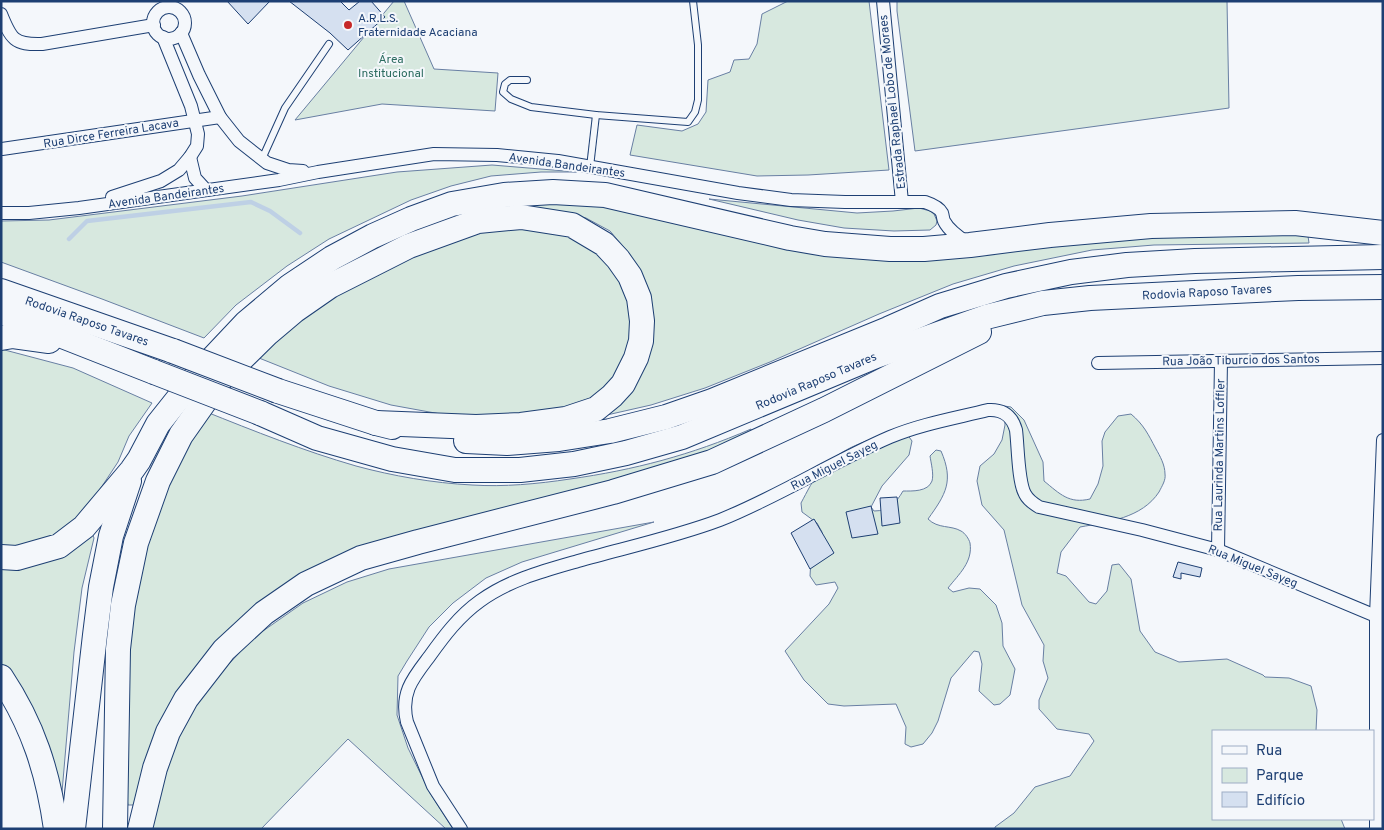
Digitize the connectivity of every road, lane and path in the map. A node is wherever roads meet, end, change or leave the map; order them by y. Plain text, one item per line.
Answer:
1 (693, 1) edge
2 (882, 1) edge
3 (166, 4) edge
4 (1, 14) edge
5 (154, 25) junction
6 (181, 33) junction
7 (163, 37) junction
8 (329, 44) dead end
9 (527, 80) dead end
10 (596, 115) junction
11 (220, 117) junction
12 (195, 120) junction
13 (2, 149) edge
14 (190, 157) junction
15 (262, 159) junction
16 (590, 167) junction
17 (318, 172) junction
18 (206, 190) junction
19 (902, 202) junction
20 (78, 208) junction
21 (1, 213) edge
22 (944, 221) junction
23 (1383, 233) edge
24 (970, 245) junction
25 (924, 249) junction
26 (1383, 257) edge
27 (1383, 287) edge
28 (1298, 288) junction
29 (1, 291) edge
30 (1090, 298) junction
31 (1383, 298) edge
32 (1, 312) edge
33 (1, 338) edge
34 (1383, 358) edge
35 (1221, 361) junction
36 (129, 362) junction
37 (1098, 363) dead end
38 (376, 423) junction
39 (1383, 440) edge
40 (132, 470) junction
41 (1218, 550) junction
42 (1, 557) edge
43 (1379, 617) edge
44 (1, 677) edge
45 (56, 829) edge
46 (73, 829) edge
47 (115, 829) edge
48 (140, 829) edge
49 (461, 829) edge
50 (1376, 829) edge

1 - 10 lane
2 - 19 street, Estrada Raphael Lobo de Moraes
3 - 5 street
3 - 6 street
4 - 5 street
5 - 7 street
6 - 7 street
6 - 11 street
7 - 12 street
8 - 15 lane
9 - 10 lane
10 - 16 lane
11 - 12 street, Rua Dirce Ferreira Lacava
11 - 15 street
12 - 13 street, Rua Dirce Ferreira Lacava
12 - 14 street
14 - 18 street
14 - 20 street
15 - 17 street
16 - 17 street, Avenida Bandeirantes
16 - 19 street, Avenida Bandeirantes
17 - 18 street, Avenida Bandeirantes
18 - 20 street, Avenida Bandeirantes
19 - 22 street, Avenida Bandeirantes
20 - 21 street, Avenida Bandeirantes
22 - 24 street, Avenida Bandeirantes
22 - 25 street
23 - 24 highway
24 - 25 highway
25 - 40 highway
26 - 38 highway, Rodovia Raposo Tavares
27 - 28 highway, Rodovia Raposo Tavares
28 - 30 highway, Rodovia Raposo Tavares
28 - 31 highway
29 - 38 highway, Rodovia Raposo Tavares, bridge
30 - 36 highway, Rodovia Raposo Tavares, bridge
30 - 48 highway
32 - 36 highway, Rodovia Raposo Tavares
33 - 36 highway
34 - 35 street, Rua João Tiburcio dos Santos
35 - 37 street, Rua João Tiburcio dos Santos
35 - 41 street, Rua Laurinda Martins Loffler
38 - 47 highway
39 - 43 street
40 - 42 highway
40 - 46 highway
41 - 43 street, Rua Miguel Sayeg
41 - 49 street, Rua Miguel Sayeg
43 - 50 street
44 - 45 highway

